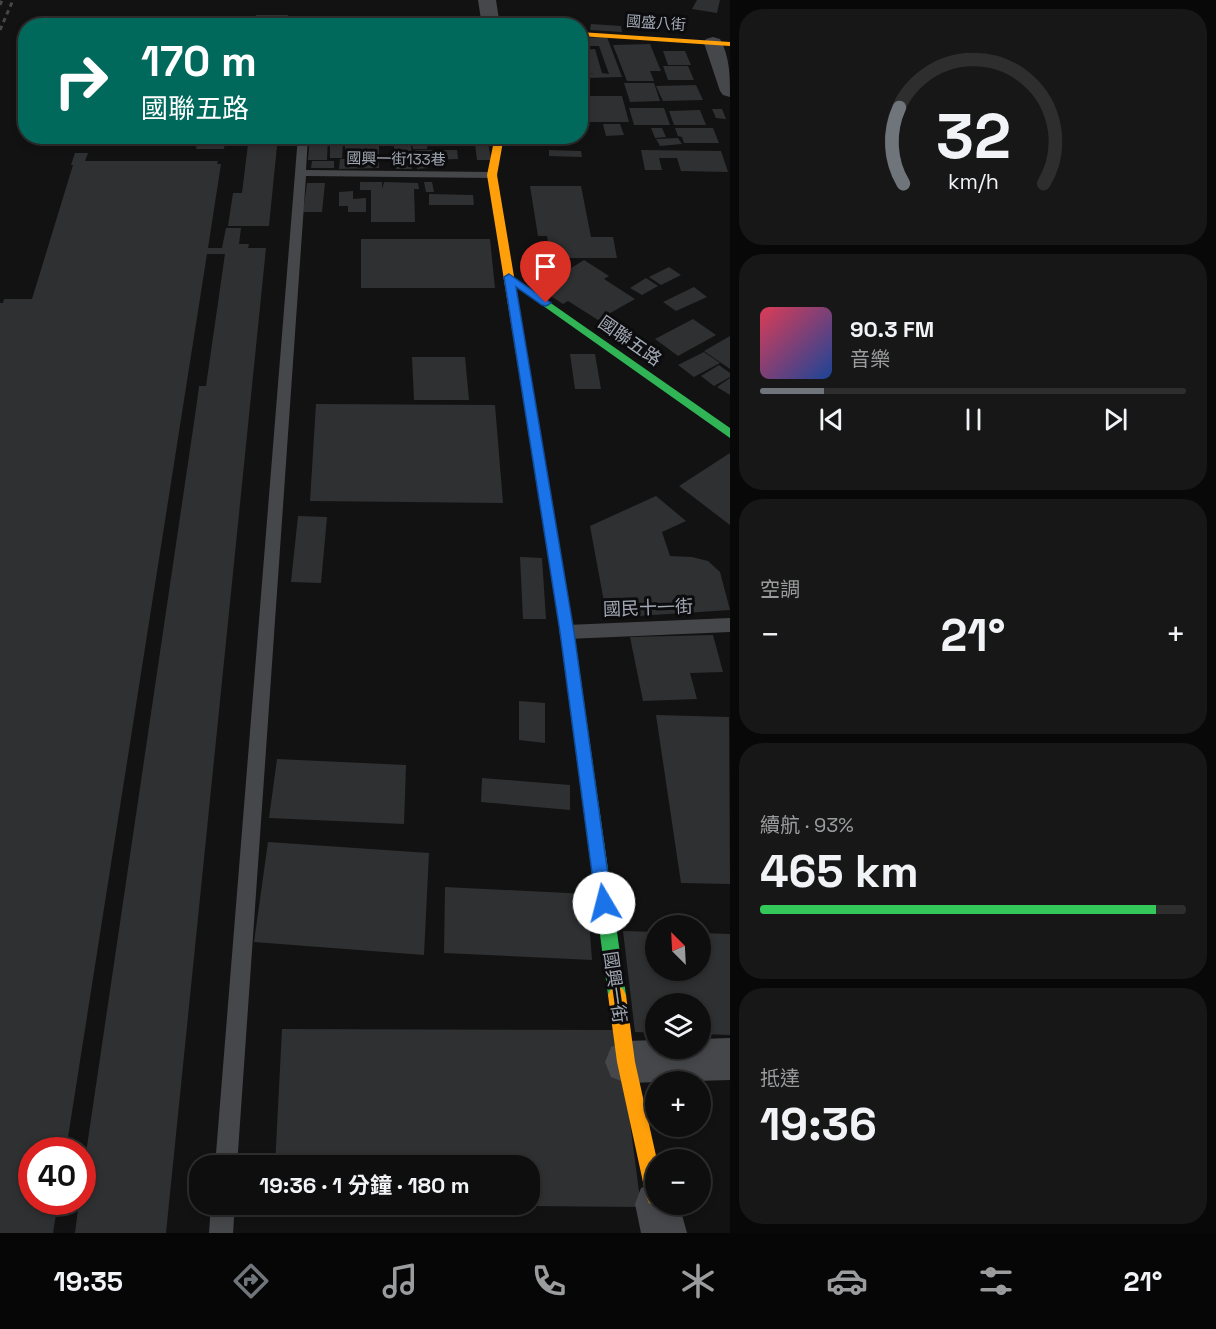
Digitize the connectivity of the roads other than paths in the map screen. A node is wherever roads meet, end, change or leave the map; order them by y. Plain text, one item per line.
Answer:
1 (488, 0) edge
2 (491, 18) edge
3 (588, 35) edge
4 (721, 43) edge
5 (730, 91) edge
6 (302, 144) edge
7 (498, 144) edge
8 (300, 173) junction
9 (492, 175) junction
10 (509, 277) junction
11 (730, 434) edge
12 (730, 625) edge
13 (567, 632) junction
14 (730, 1059) edge
15 (626, 1062) junction
16 (645, 1149) edge
17 (227, 1155) edge
18 (222, 1215) edge
19 (660, 1215) edge
20 (221, 1233) edge
21 (664, 1233) edge

1 - 2 street
3 - 4 street, 國盛八街
4 - 5 street
6 - 8 lane
7 - 9 street, 國興一街
8 - 9 lane, 國興一街133巷
8 - 17 lane
9 - 10 street, 國興一街
10 - 11 street, 國聯五路
10 - 13 street, 國興一街
12 - 13 lane, 國民十一街
13 - 15 street, 國興一街
14 - 15 street
15 - 16 street, 國興一街
18 - 20 lane
19 - 21 street

